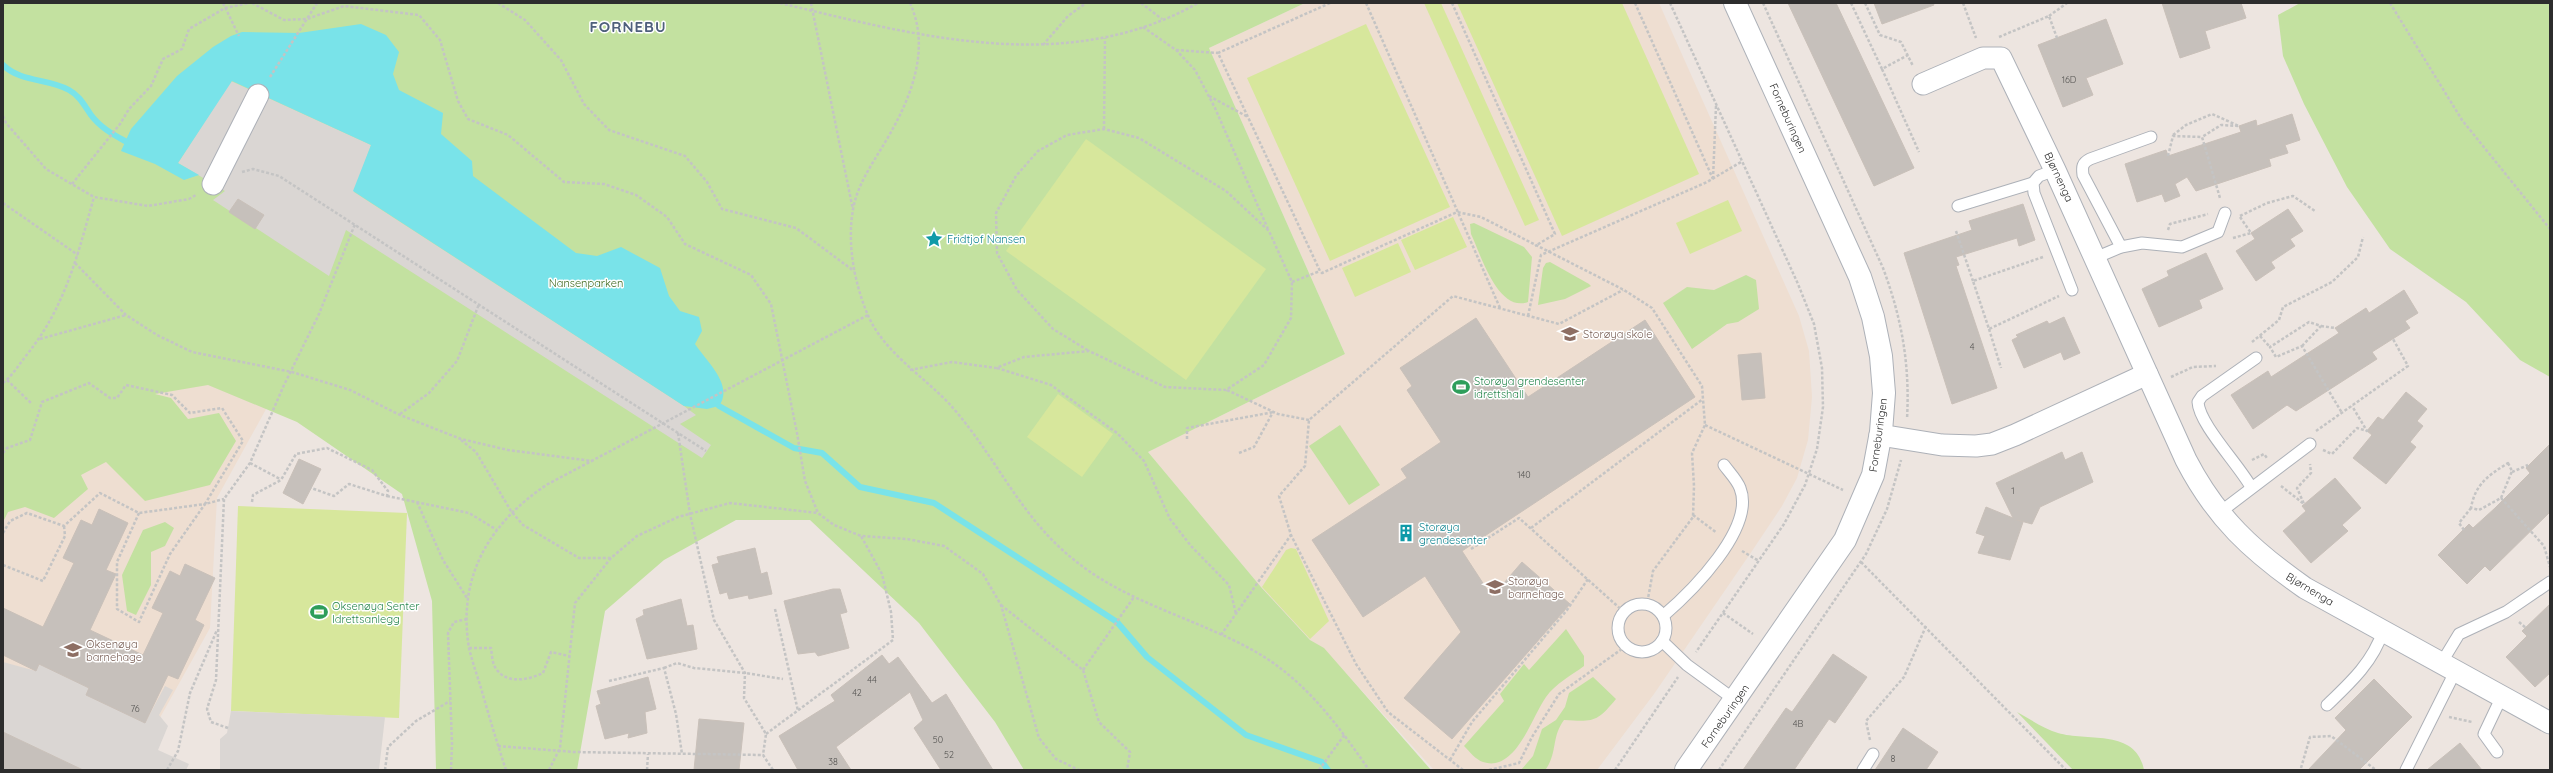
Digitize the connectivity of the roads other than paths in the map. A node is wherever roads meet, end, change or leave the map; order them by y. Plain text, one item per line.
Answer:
1 (1735, 3) edge
2 (1923, 84) road end
3 (258, 95) road end
4 (2151, 137) dead end
5 (2055, 170) junction
6 (2033, 183) junction
7 (213, 184) road end
8 (1958, 206) dead end
9 (2225, 211) road end
10 (2121, 247) junction
11 (2096, 258) junction
12 (2072, 290) road end
13 (2256, 358) dead end
14 (2150, 381) junction
15 (1880, 435) junction
16 (2310, 444) road end
17 (1724, 465) dead end
18 (2251, 487) junction
19 (2219, 513) junction
20 (2550, 582) edge
21 (1663, 616) junction
22 (2383, 630) junction
23 (1662, 641) junction
24 (2449, 666) junction
25 (2502, 696) junction
26 (1735, 700) junction
27 (2327, 705) dead end
28 (2550, 724) edge
29 (2498, 752) dead end
30 (1873, 754) road end
31 (1686, 770) edge
32 (1863, 770) edge
33 (2406, 770) edge

1 - 15 street, Forneburingen
2 - 5 street, Bjørnenga
3 - 7 street
4 - 10 lane
5 - 6 lane
5 - 11 street, Bjørnenga
6 - 8 lane
6 - 12 lane
9 - 10 lane
10 - 11 lane
11 - 14 street, Bjørnenga
13 - 18 lane
14 - 15 street
14 - 19 street, Bjørnenga
15 - 26 street, Forneburingen
16 - 18 lane
17 - 21 lane
18 - 19 lane
19 - 22 street, Bjørnenga
20 - 24 lane
21 - 23 lane
21 - 23 lane
22 - 24 street, Bjørnenga
22 - 27 lane
23 - 26 lane
24 - 25 street, Bjørnenga
24 - 33 lane
25 - 28 street, Bjørnenga
25 - 29 lane
26 - 31 street, Forneburingen
30 - 32 lane

